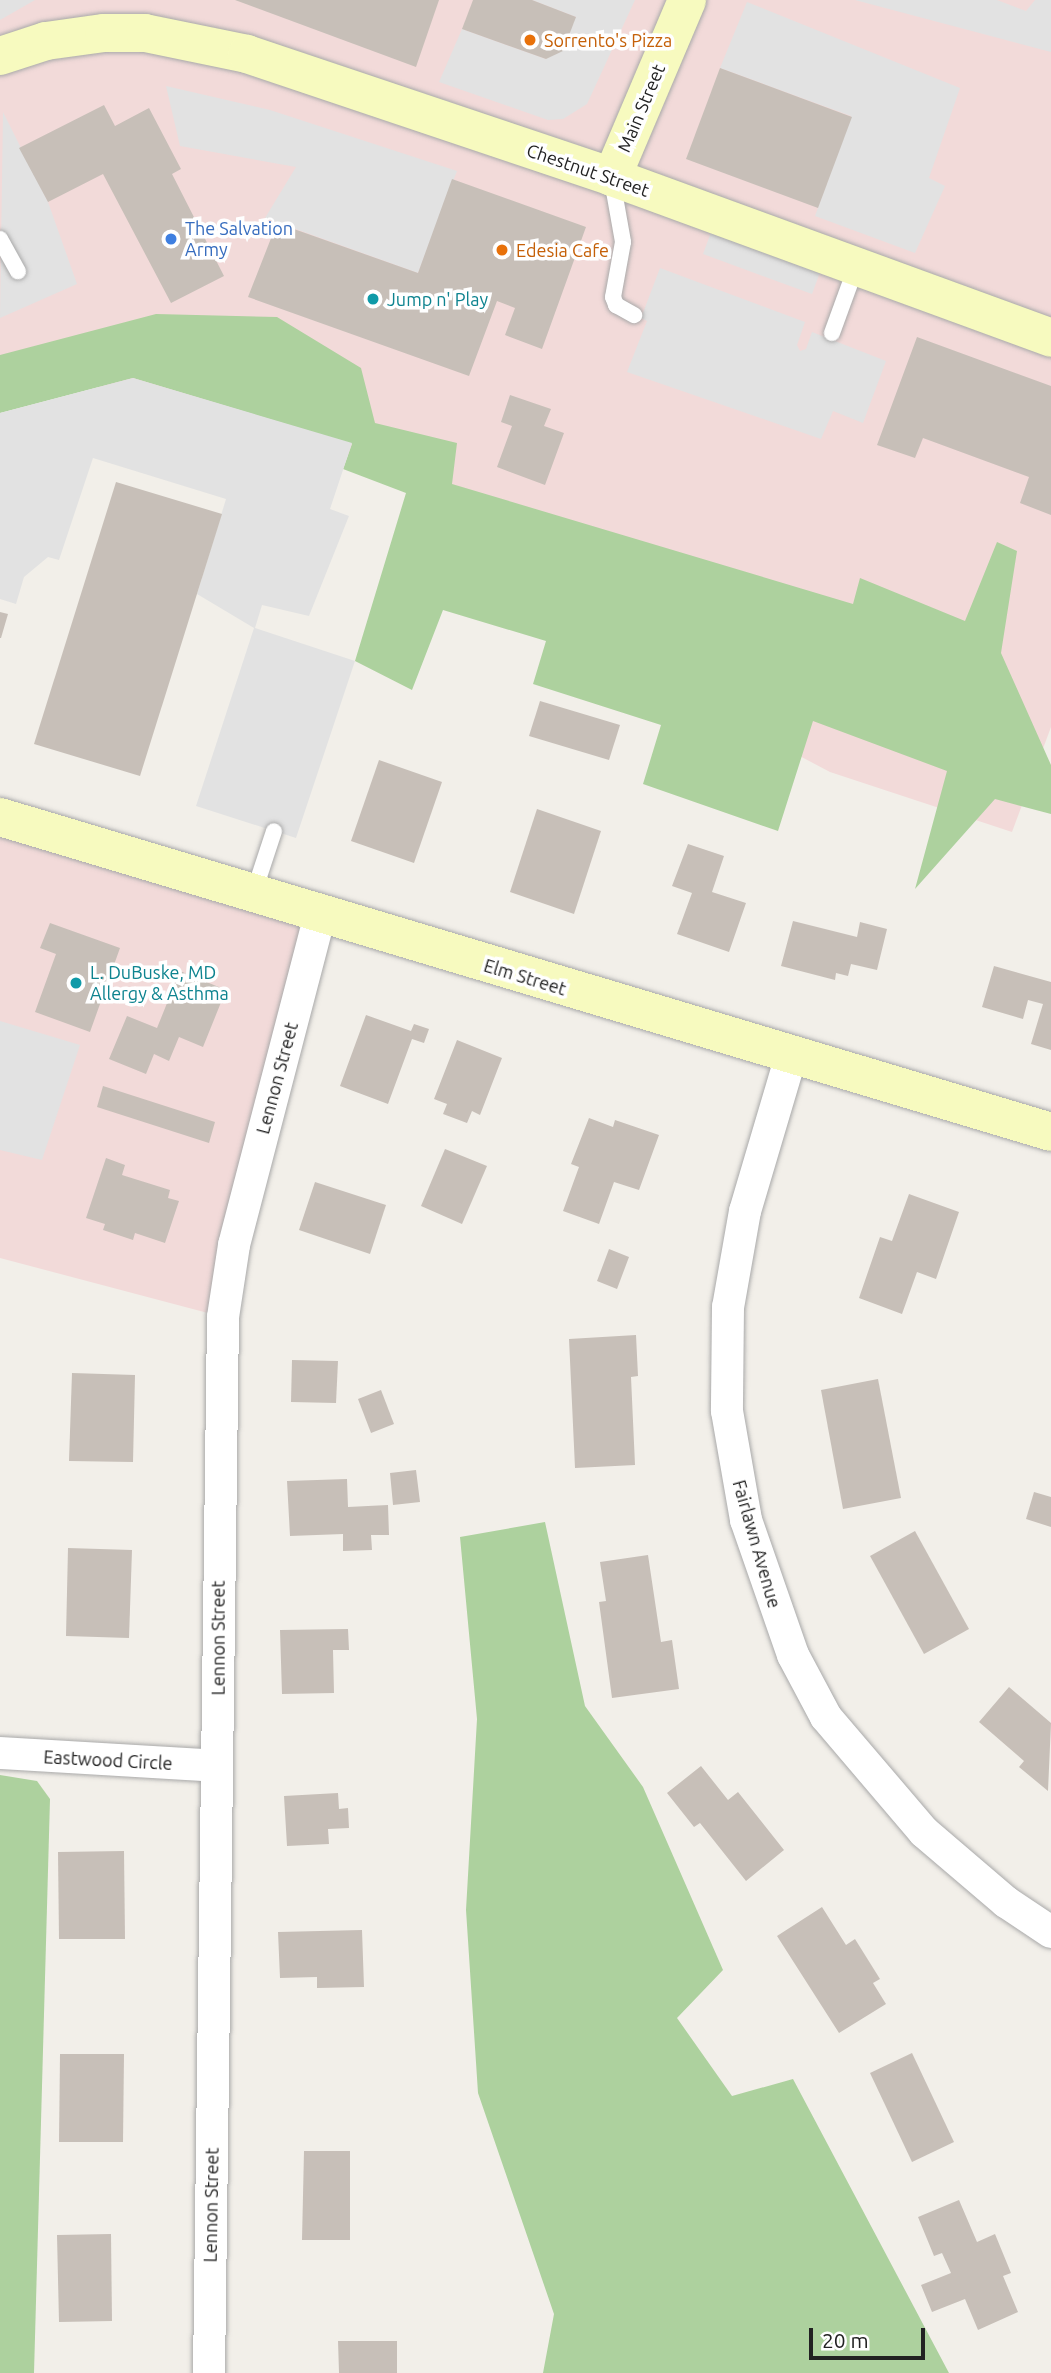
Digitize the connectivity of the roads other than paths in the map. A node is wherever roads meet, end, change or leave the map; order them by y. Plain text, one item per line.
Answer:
1 (687, 0) edge
2 (0, 56) edge
3 (612, 177) junction
4 (0, 239) edge
5 (856, 267) junction
6 (18, 271) dead end
7 (634, 316) dead end
8 (832, 332) dead end
9 (1051, 338) edge
10 (0, 817) edge
11 (274, 831) dead end
12 (253, 896) junction
13 (320, 915) junction
14 (791, 1056) junction
15 (1051, 1132) edge
16 (0, 1753) edge
17 (217, 1766) junction
18 (1051, 1932) edge
19 (209, 2373) edge

1 - 3 street, Main Street
2 - 3 street, Chestnut Street
3 - 5 street, Chestnut Street
3 - 7 lane
4 - 6 lane
5 - 8 lane
5 - 9 street, Chestnut Street
10 - 12 street, Elm Street
11 - 12 lane
12 - 13 street, Elm Street
13 - 14 street, Elm Street
13 - 17 street, Lennon Street
14 - 15 street, Elm Street
14 - 18 street, Fairlawn Avenue
16 - 17 street, Eastwood Circle
17 - 19 street, Lennon Street

